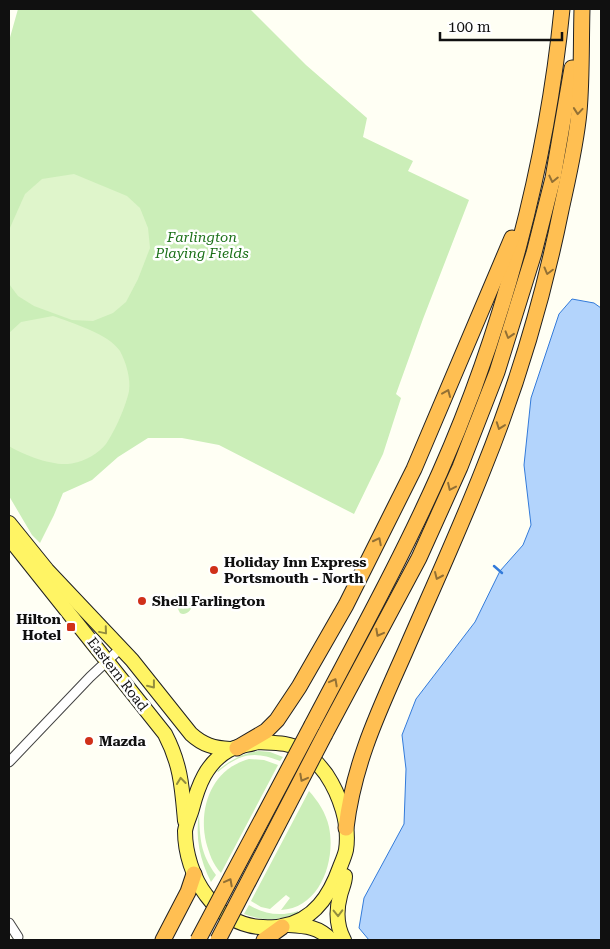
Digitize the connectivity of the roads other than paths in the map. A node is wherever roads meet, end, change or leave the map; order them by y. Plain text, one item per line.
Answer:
1 (562, 9) edge
2 (582, 9) edge
3 (531, 192) junction
4 (9, 523) edge
5 (9, 538) edge
6 (121, 648) junction
7 (108, 660) junction
8 (234, 749) junction
9 (9, 762) edge
10 (346, 828) junction
11 (185, 829) junction
12 (346, 851) junction
13 (194, 874) junction
14 (9, 923) edge
15 (285, 926) junction
16 (18, 937) dead end
17 (163, 940) edge
18 (198, 940) edge
19 (218, 940) edge
20 (264, 940) edge
21 (331, 940) edge
22 (344, 940) edge

1 - 3 highway
2 -> 10 highway
2 -> 19 highway, bridge
8 -> 3 highway
18 -> 3 highway, bridge
4 -> 6 main road, Eastern Road
5 - 7 main road, Eastern Road
6 - 7 street
6 -> 8 main road, Eastern Road
7 - 9 street
11 -> 7 main road, Eastern Road
8 - 10 main road
8 - 11 main road
10 - 12 main road
11 - 13 main road
12 - 15 main road
12 -> 22 main road
13 - 15 main road
13 - 17 highway
14 - 16 street
15 - 20 highway
15 - 21 main road

